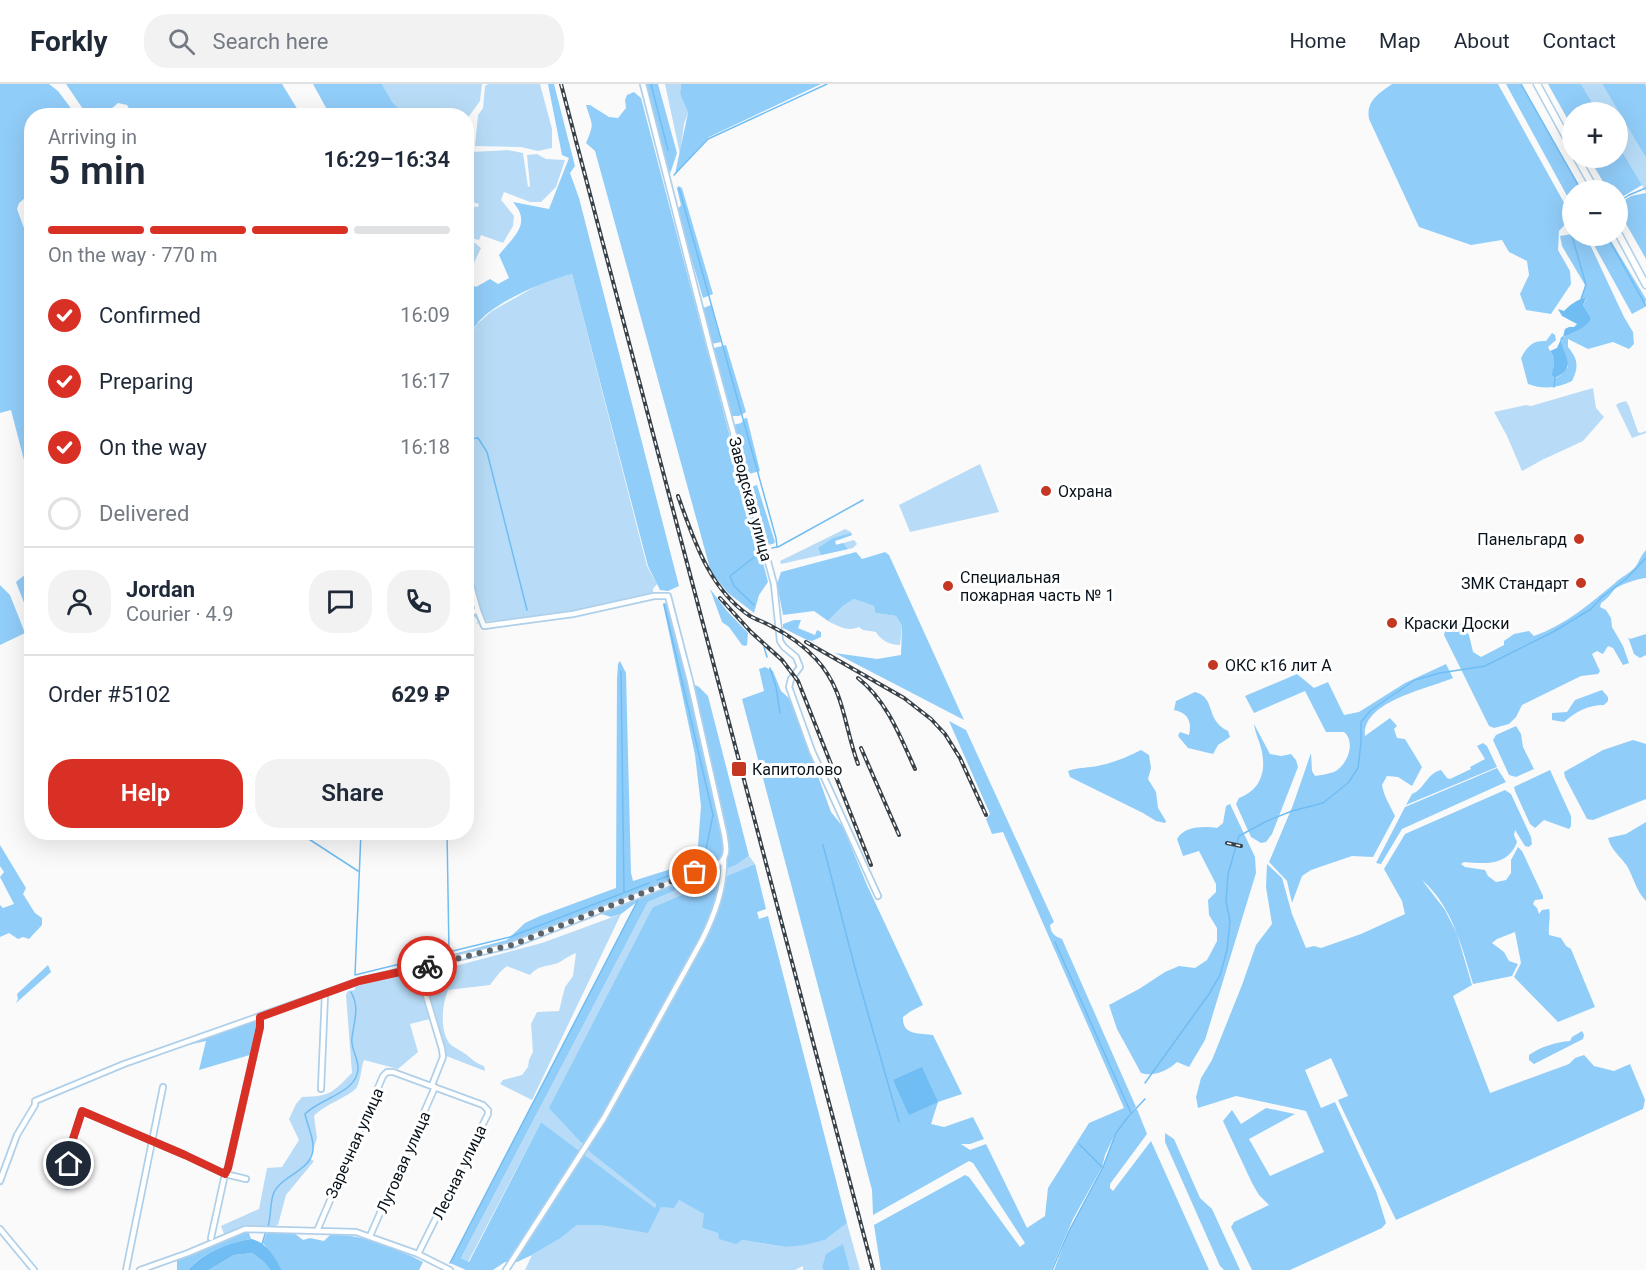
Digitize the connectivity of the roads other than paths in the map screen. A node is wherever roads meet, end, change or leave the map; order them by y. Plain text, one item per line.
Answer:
1 (643, 84) edge
2 (1537, 84) edge
3 (1562, 130) edge
4 (1625, 246) edge
5 (1646, 285) edge
6 (474, 597) edge
7 (474, 611) edge
8 (478, 611) junction
9 (724, 860) junction
10 (878, 896) dead end
11 (418, 969) junction
12 (325, 994) junction
13 (260, 1017) junction
14 (434, 1086) junction
15 (163, 1087) dead end
16 (321, 1089) dead end
17 (151, 1141) junction
18 (225, 1174) junction
19 (246, 1179) dead end
20 (0, 1181) edge
21 (67, 1186) dead end
22 (0, 1230) edge
23 (317, 1231) junction
24 (370, 1236) junction
25 (211, 1238) dead end
26 (418, 1254) junction
27 (34, 1270) edge
28 (126, 1270) edge
29 (140, 1270) edge
30 (450, 1270) edge
31 (506, 1270) edge

1 - 10 street, Заводская улица
2 - 3 main road
4 - 5 main road
6 - 8 street
7 - 8 street
8 - 9 street
9 - 11 street
9 - 31 street
11 - 12 street
11 - 14 street, Луговая улица
12 - 13 street
12 - 16 street
13 - 18 street
13 - 20 street
14 - 23 street, Заречная улица
14 - 24 street, Луговая улица
14 - 26 street, Лесная улица
15 - 17 street
17 - 18 street
17 - 21 street
17 - 28 street
18 - 19 street
18 - 25 street
22 - 27 street
23 - 24 street
23 - 29 street
24 - 26 street
26 - 30 street

